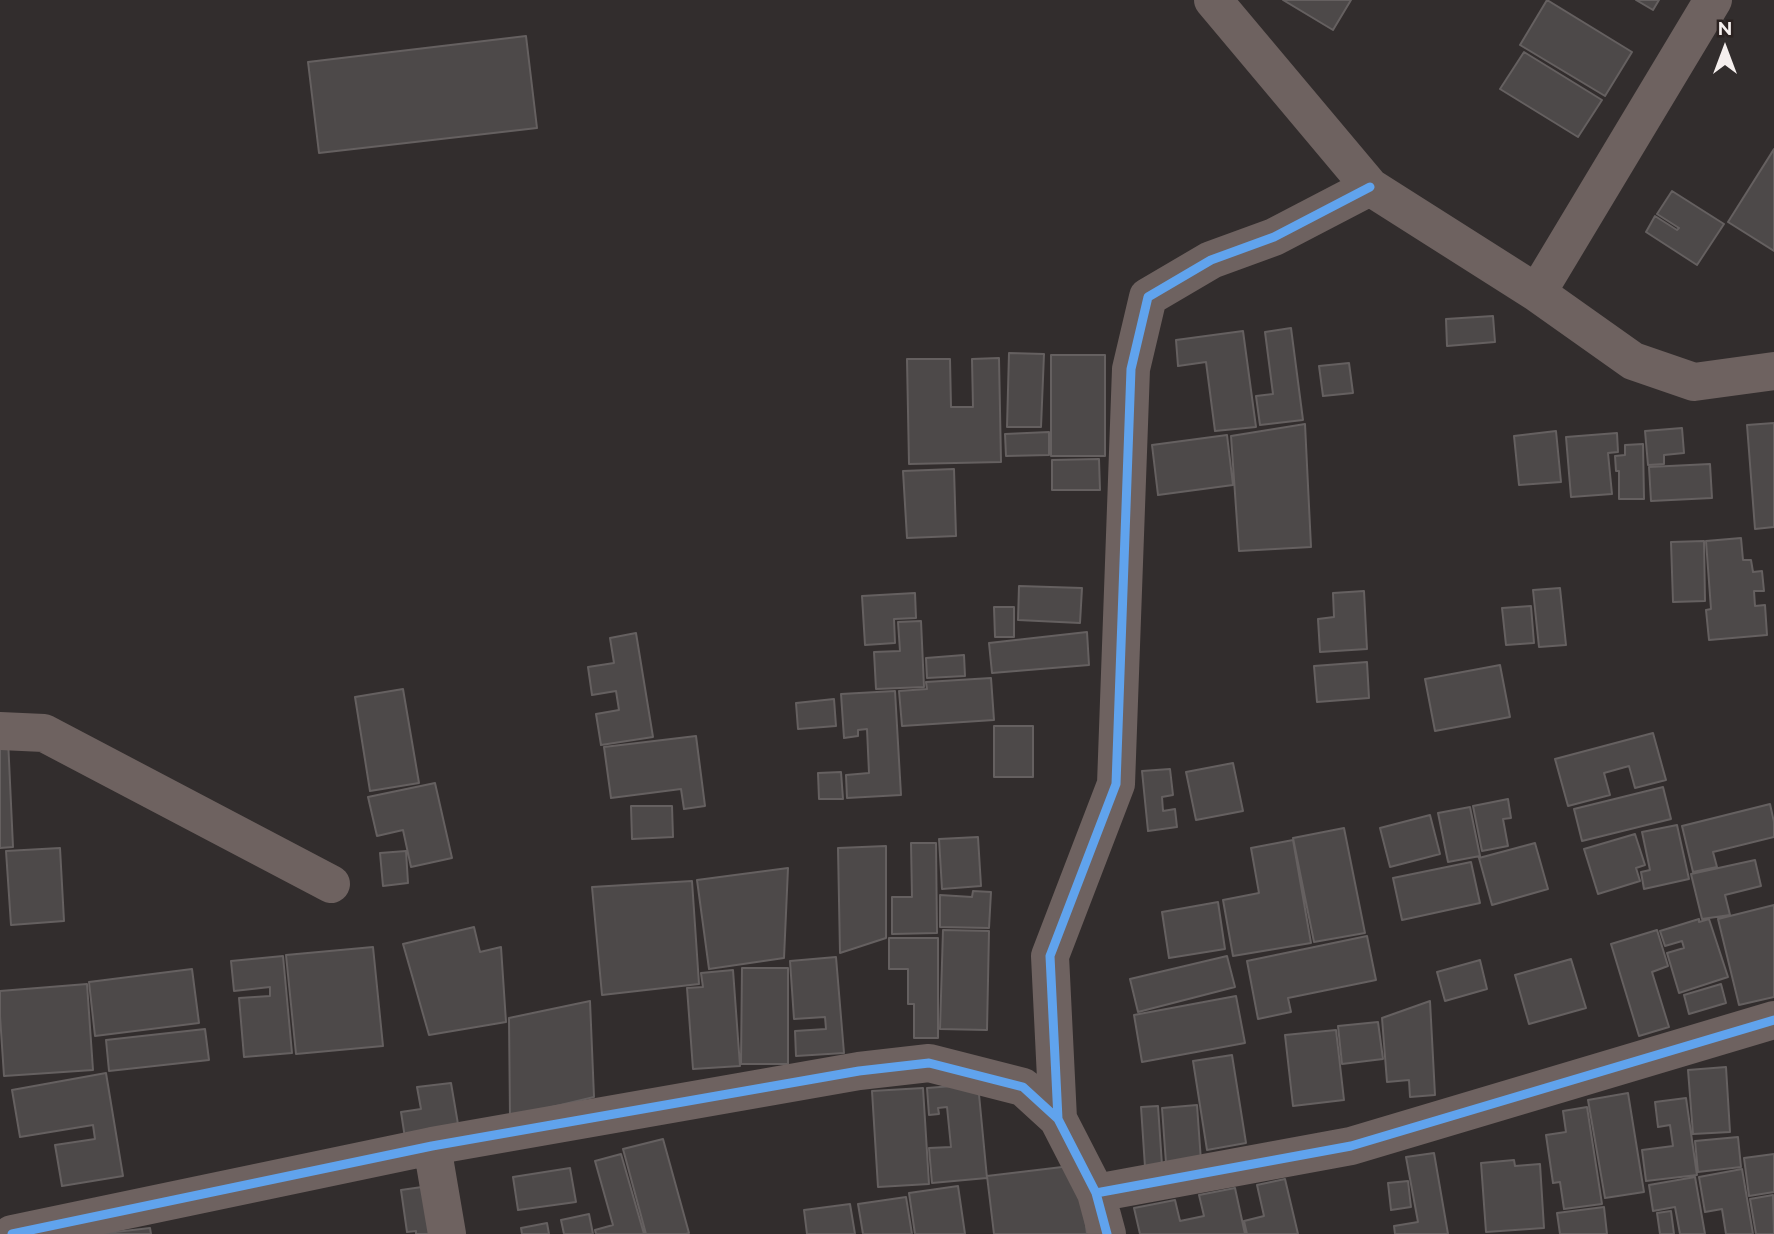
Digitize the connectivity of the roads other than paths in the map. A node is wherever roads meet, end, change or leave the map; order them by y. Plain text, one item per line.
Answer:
1 (1213, 0) edge
2 (1713, 0) edge
3 (1370, 187) junction
4 (1537, 293) junction
5 (1774, 371) edge
6 (0, 732) edge
7 (331, 884) dead end
8 (1774, 1020) edge
9 (1058, 1119) junction
10 (432, 1146) junction
11 (1096, 1192) junction
12 (12, 1234) edge
13 (447, 1234) edge
14 (1107, 1234) edge

1 - 3 street
2 - 4 street
3 - 4 street
3 - 9 street
4 - 5 street
6 - 7 street
8 - 11 street
9 - 10 street
9 - 11 street
10 - 12 street
10 - 13 street
11 - 14 street

